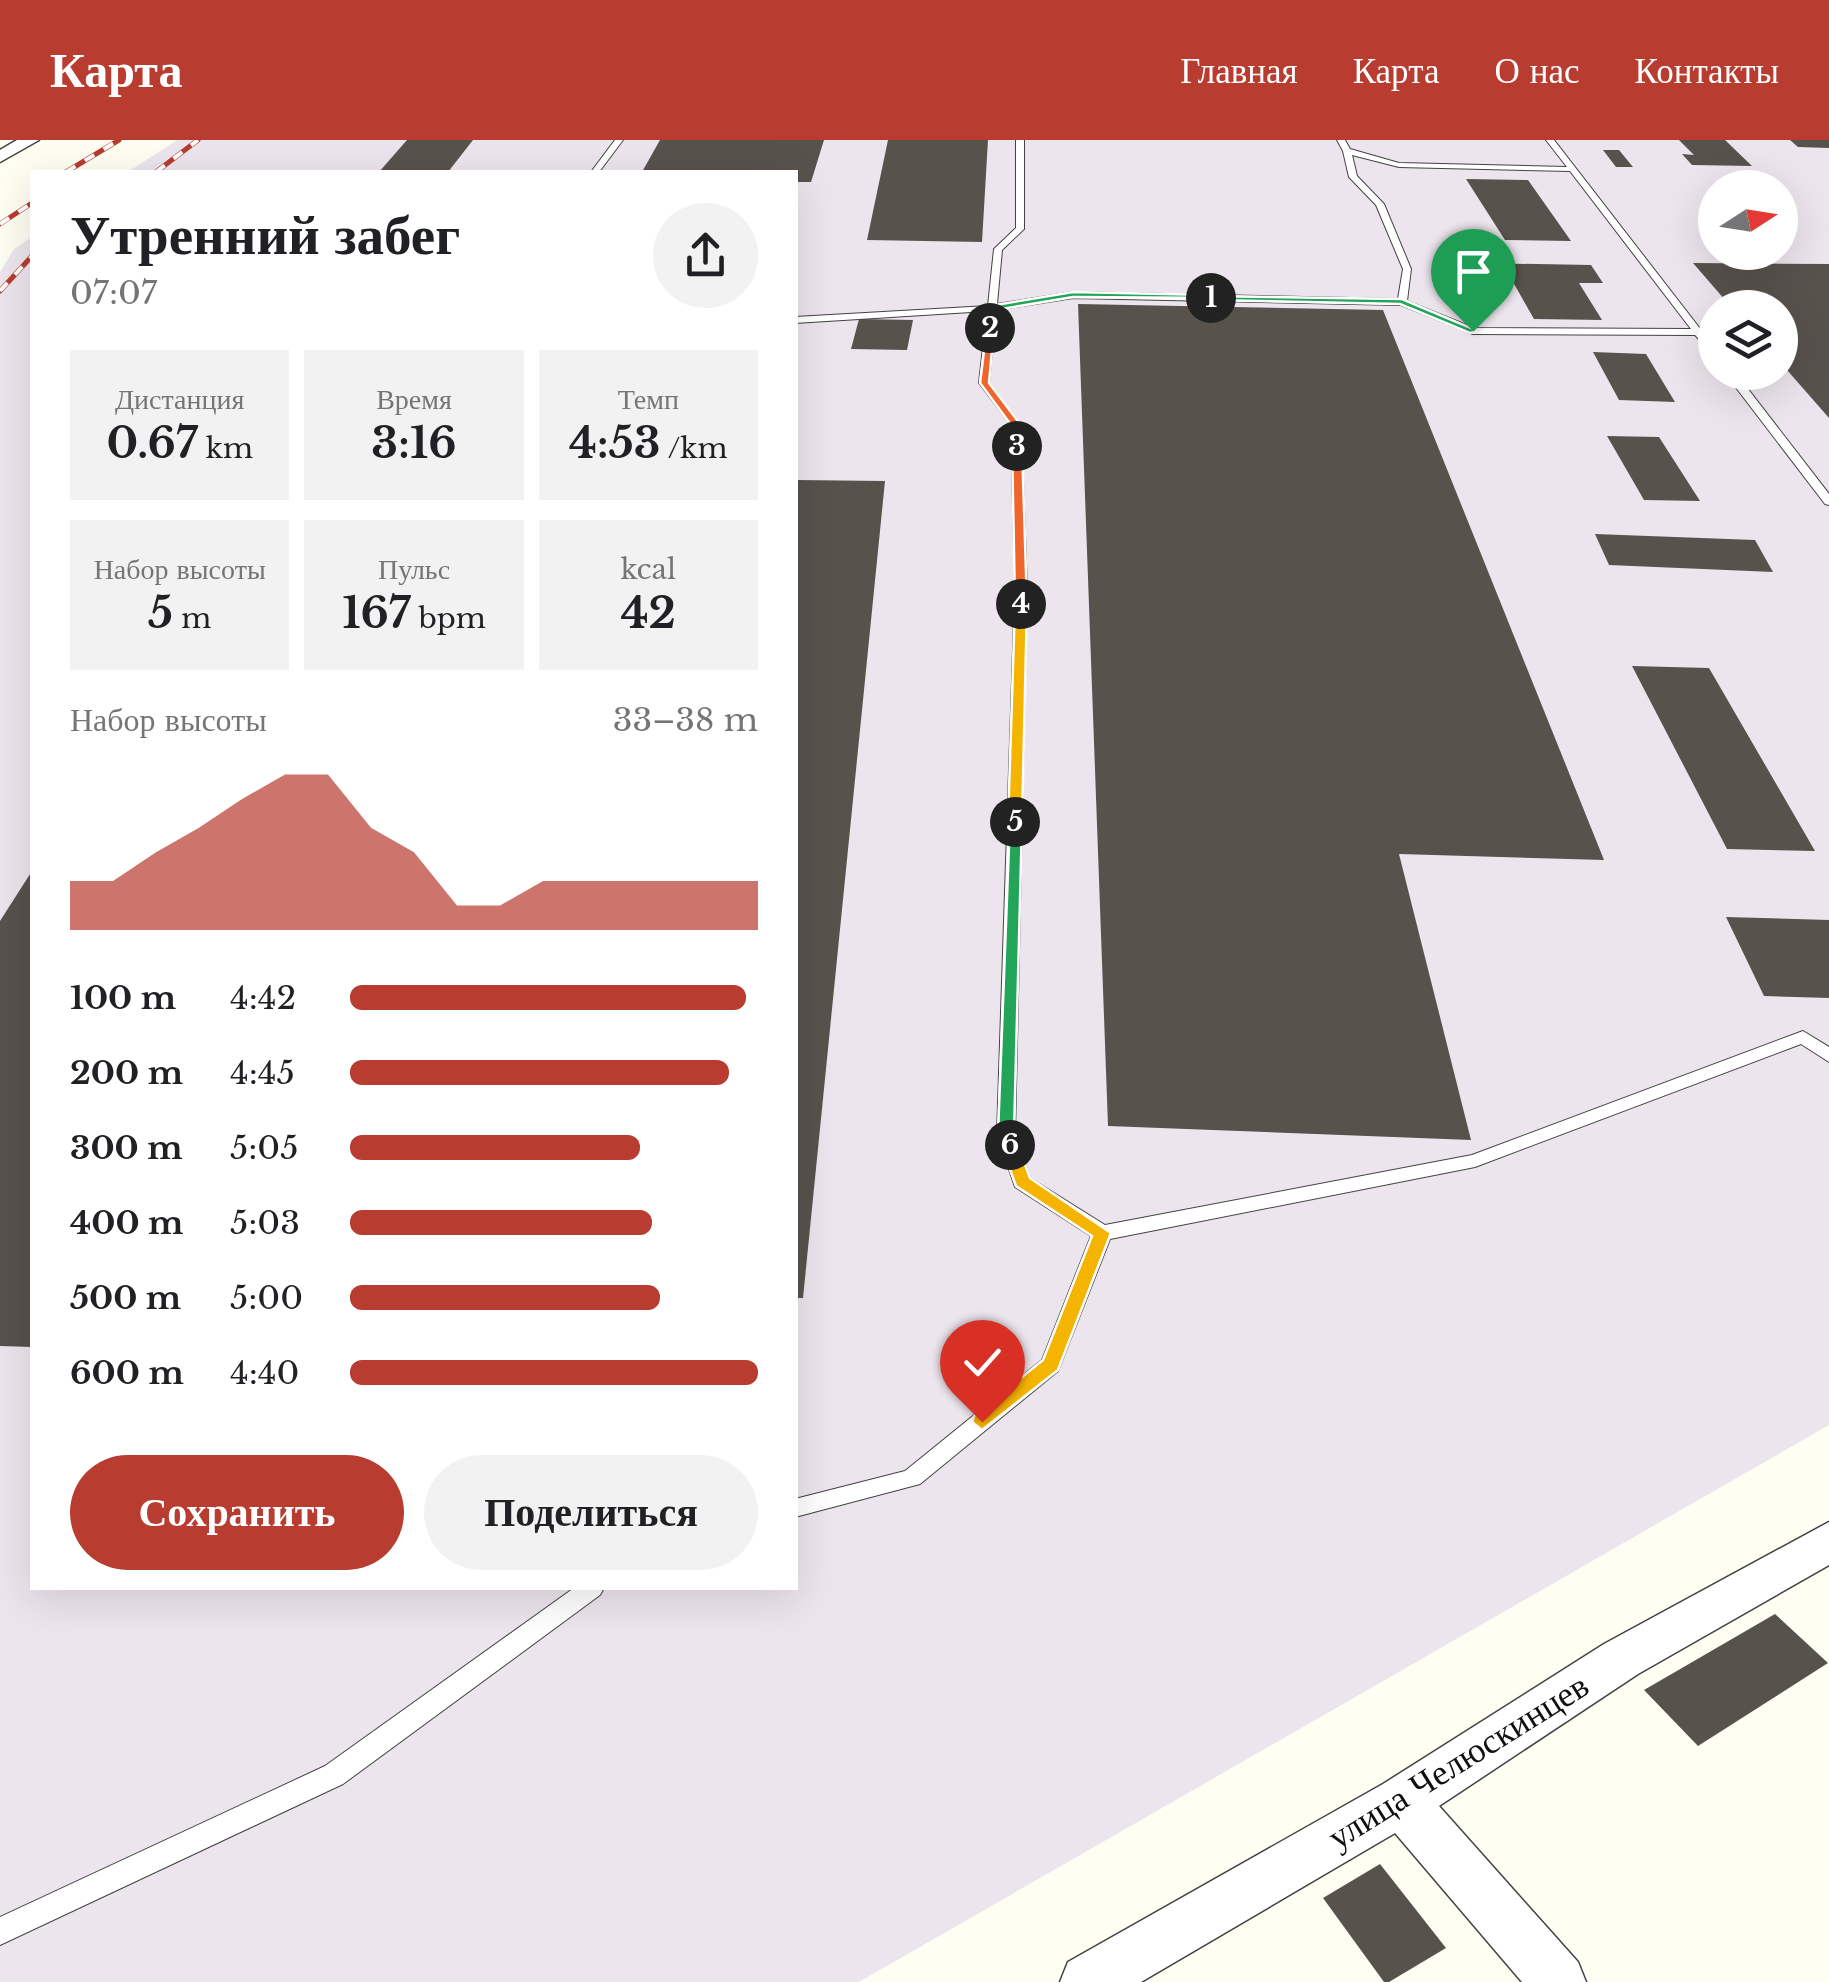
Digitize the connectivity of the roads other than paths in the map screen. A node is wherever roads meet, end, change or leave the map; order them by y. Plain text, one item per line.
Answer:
1 (30, 140) edge
2 (619, 140) edge
3 (1020, 140) edge
4 (1341, 140) edge
5 (1550, 140) edge
6 (1347, 151) junction
7 (0, 158) edge
8 (1572, 169) junction
9 (596, 170) edge
10 (1402, 302) junction
11 (992, 308) junction
12 (798, 320) edge
13 (1698, 332) joint
14 (1743, 390) edge
15 (1829, 502) edge
16 (1829, 1056) edge
17 (1102, 1233) junction
18 (798, 1507) edge
19 (1829, 1542) edge
20 (589, 1590) edge
21 (1400, 1801) junction
22 (0, 1931) edge
23 (1088, 1982) edge
24 (1558, 1982) edge

1 - 7 street
2 - 9 lane
3 - 11 lane
4 - 6 lane
5 - 8 lane
6 - 8 lane
6 - 10 lane
8 - 13 lane
10 - 11 lane
10 - 13 lane
11 - 12 lane
11 - 17 lane
14 - 15 lane
16 - 17 lane
17 - 18 lane
19 - 21 street, улица Челюскинцев
20 - 22 lane
21 - 23 street, улица Челюскинцев
21 - 24 street

